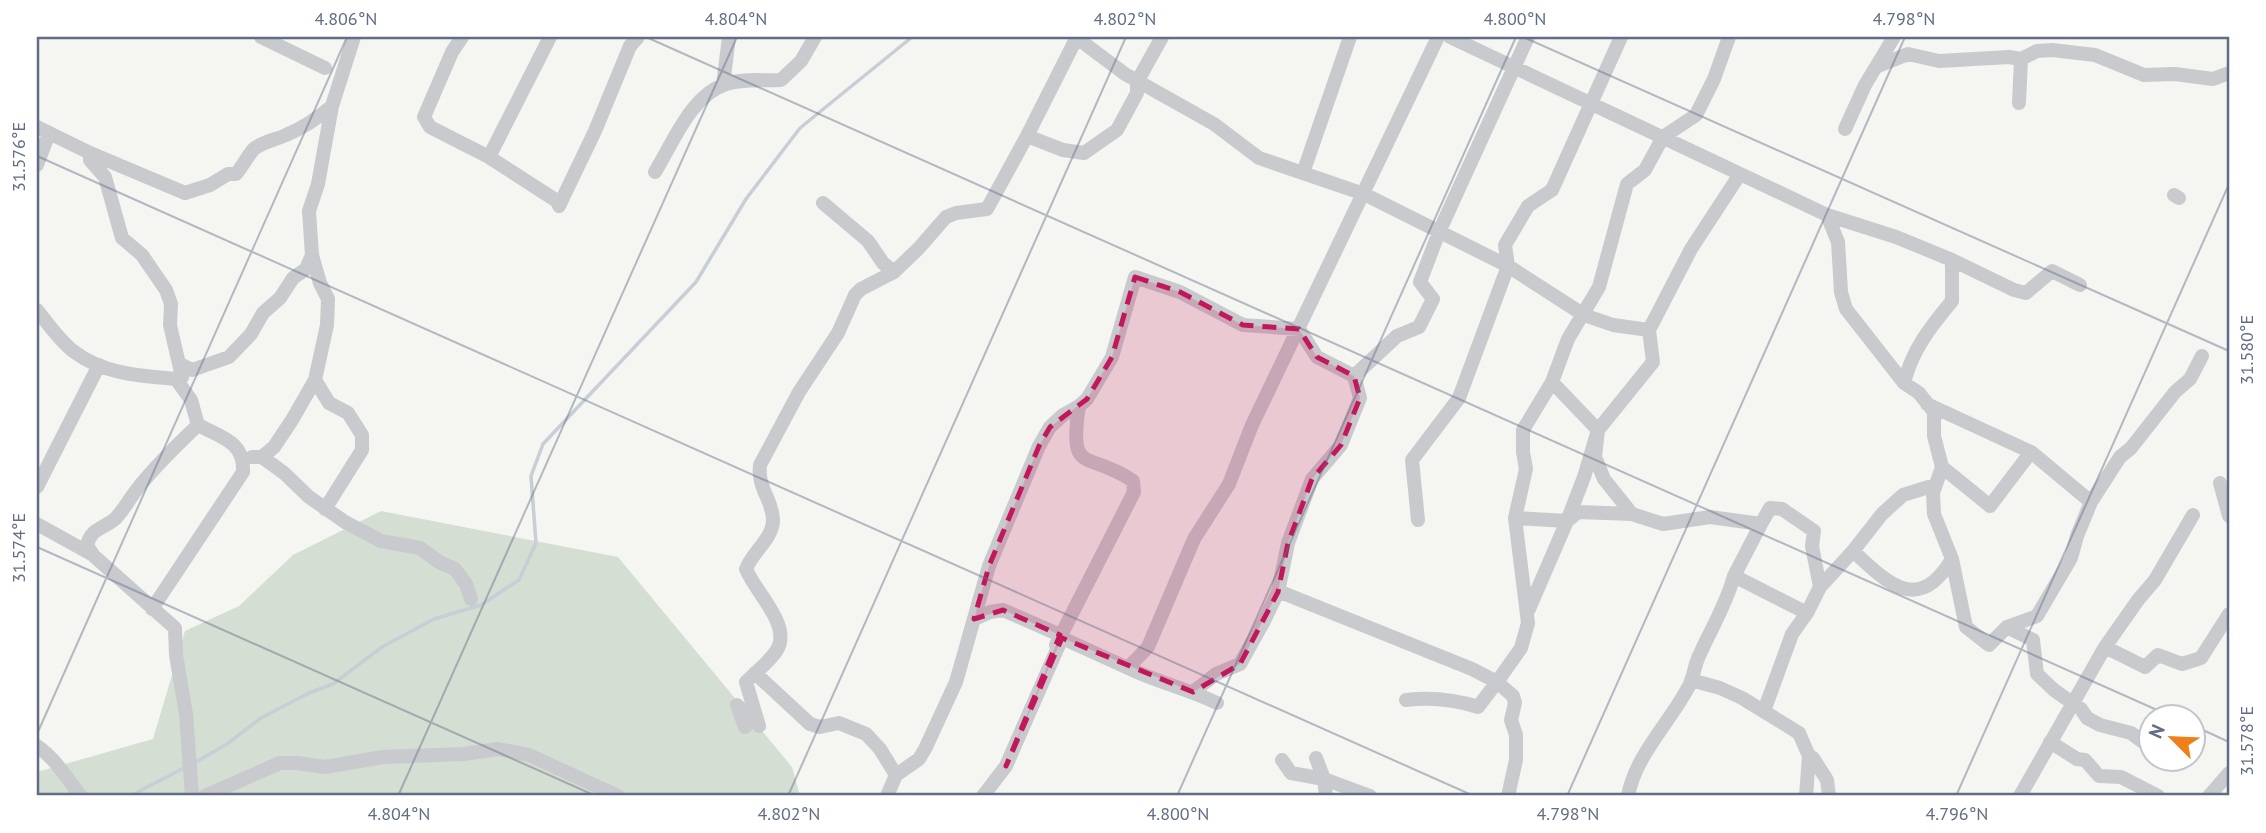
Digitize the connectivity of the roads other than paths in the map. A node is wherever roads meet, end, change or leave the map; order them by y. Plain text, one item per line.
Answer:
1 (264, 37) edge
2 (354, 37) edge
3 (462, 37) edge
4 (550, 37) edge
5 (638, 37) edge
6 (729, 37) edge
7 (815, 37) edge
8 (1077, 37) edge
9 (1162, 37) edge
10 (1350, 37) edge
11 (1438, 37) edge
12 (1450, 37) edge
13 (1528, 37) edge
14 (1621, 37) edge
15 (1728, 37) edge
16 (1894, 37) edge
17 (2021, 59) junction
18 (1878, 66) junction
19 (1514, 67) junction
20 (326, 68) dead end
21 (2229, 73) edge
22 (1137, 82) junction
23 (723, 85) junction
24 (1590, 103) junction
25 (2019, 103) dead end
26 (332, 106) junction
27 (1845, 129) dead end
28 (43, 130) edge
29 (1027, 136) junction
30 (1663, 138) junction
31 (90, 153) junction
32 (489, 157) junction
33 (37, 164) edge
34 (655, 172) dead end
35 (1303, 173) junction
36 (1740, 174) junction
37 (1364, 194) junction
38 (823, 203) dead end
39 (1827, 215) junction
40 (1439, 232) junction
41 (312, 255) junction
42 (1952, 260) junction
43 (1508, 266) junction
44 (894, 272) junction
45 (2080, 285) dead end
46 (37, 310) edge
47 (1584, 315) junction
48 (1299, 329) junction
49 (1649, 330) junction
50 (2202, 356) dead end
51 (99, 365) junction
52 (178, 372) junction
53 (1354, 376) junction
54 (315, 380) junction
55 (1552, 382) junction
56 (1903, 383) junction
57 (1927, 404) junction
58 (1079, 407) junction
59 (198, 425) junction
60 (1598, 430) junction
61 (2031, 452) junction
62 (262, 457) junction
63 (244, 458) junction
64 (1942, 467) junction
65 (2220, 483) dead end
66 (1936, 485) junction
67 (37, 487) edge
68 (2091, 502) junction
69 (325, 509) junction
70 (1632, 514) junction
71 (2193, 515) dead end
72 (2229, 516) edge
73 (1515, 518) junction
74 (1418, 520) dead end
75 (1567, 521) junction
76 (37, 524) edge
77 (1761, 524) junction
78 (1853, 551) junction
79 (94, 555) junction
80 (1952, 559) junction
81 (1734, 576) junction
82 (1821, 587) junction
83 (1278, 591) junction
84 (471, 599) dead end
85 (152, 609) junction
86 (1528, 611) junction
87 (1807, 613) junction
88 (2229, 614) edge
89 (974, 619) junction
90 (2007, 627) junction
91 (1060, 635) junction
92 (2105, 647) junction
93 (1128, 667) junction
94 (755, 673) junction
95 (1691, 680) junction
96 (1497, 682) junction
97 (1193, 692) junction
98 (1406, 700) dead end
99 (1217, 703) dead end
100 (2073, 703) junction
101 (1764, 711) junction
102 (745, 727) dead end
103 (2136, 736) edge
104 (2050, 742) junction
105 (37, 746) edge
106 (1809, 757) junction
107 (1316, 758) dead end
108 (1282, 760) dead end
109 (1006, 766) junction
110 (2229, 773) edge
111 (896, 775) junction
112 (1324, 779) junction
113 (989, 794) edge
114 (81, 796) edge
115 (192, 796) edge
116 (205, 796) edge
117 (618, 796) edge
118 (887, 796) edge
119 (1326, 796) edge
120 (1370, 796) edge
121 (1508, 796) edge
122 (1628, 796) edge
123 (1806, 796) edge
124 (1829, 796) edge
125 (2020, 796) edge
126 (2158, 796) edge
127 (2209, 796) edge

1 - 20 street
2 - 26 street
3 - 32 street
4 - 32 street
5 - 32 street
6 - 23 street
7 - 23 street
8 - 22 street
8 - 29 street
9 - 22 street
10 - 35 street
11 - 37 street
12 - 19 street
13 - 19 street
14 - 24 street
15 - 30 street
16 - 18 street
17 - 18 street
17 - 21 street
17 - 25 street
18 - 27 street
19 - 24 street
19 - 40 street
22 - 29 street
22 - 35 street
23 - 34 street
24 - 30 street
24 - 43 street
26 - 31 street
26 - 41 street
28 - 31 street
28 - 33 street
29 - 44 street
30 - 36 street
30 - 47 street
31 - 52 street
35 - 37 street
36 - 39 street
36 - 49 street
37 - 40 street
37 - 48 street
38 - 44 street
39 - 42 street
39 - 56 street
40 - 43 street
40 - 53 street
41 - 52 street
41 - 54 street
42 - 45 street
42 - 56 street
43 - 47 street
43 - 74 street
44 - 94 street
46 - 51 street
47 - 49 street
47 - 55 street
48 - 53 street
48 - 58 street
48 - 93 street
49 - 60 street
50 - 68 street
51 - 52 street
51 - 67 street
52 - 59 street
53 - 83 street
54 - 62 street
54 - 69 street
55 - 60 street
55 - 73 street
56 - 57 street
57 - 61 street
57 - 64 street
58 - 89 street
58 - 91 street
59 - 63 street
59 - 79 street
60 - 70 street
60 - 75 street
61 - 64 street
61 - 68 street
62 - 63 street
62 - 69 street
63 - 85 street
64 - 66 street
65 - 72 street
66 - 78 street
66 - 80 street
68 - 90 street
69 - 84 street
70 - 75 street
70 - 77 street
71 - 92 street
73 - 75 street
73 - 86 street
75 - 86 street
76 - 79 street
77 - 81 street
77 - 82 street
78 - 80 street
78 - 82 street
79 - 85 street
80 - 90 street
81 - 87 street
81 - 95 street
82 - 87 street
83 - 96 street
83 - 97 street
85 - 115 street
86 - 96 street
87 - 101 street
88 - 92 street
89 - 91 street
89 - 111 street
90 - 100 street
91 - 109 street
92 - 100 street
93 - 97 street
93 - 109 street
94 - 102 street
94 - 111 street
95 - 101 street
95 - 122 street
96 - 98 street
96 - 121 street
97 - 99 street
100 - 103 street
100 - 104 street
101 - 106 street
104 - 125 street
104 - 126 street
105 - 114 street
106 - 123 street
106 - 124 street
107 - 112 street
108 - 112 street
109 - 113 street
110 - 127 street
111 - 118 street
112 - 119 street
112 - 120 street
116 - 117 street

